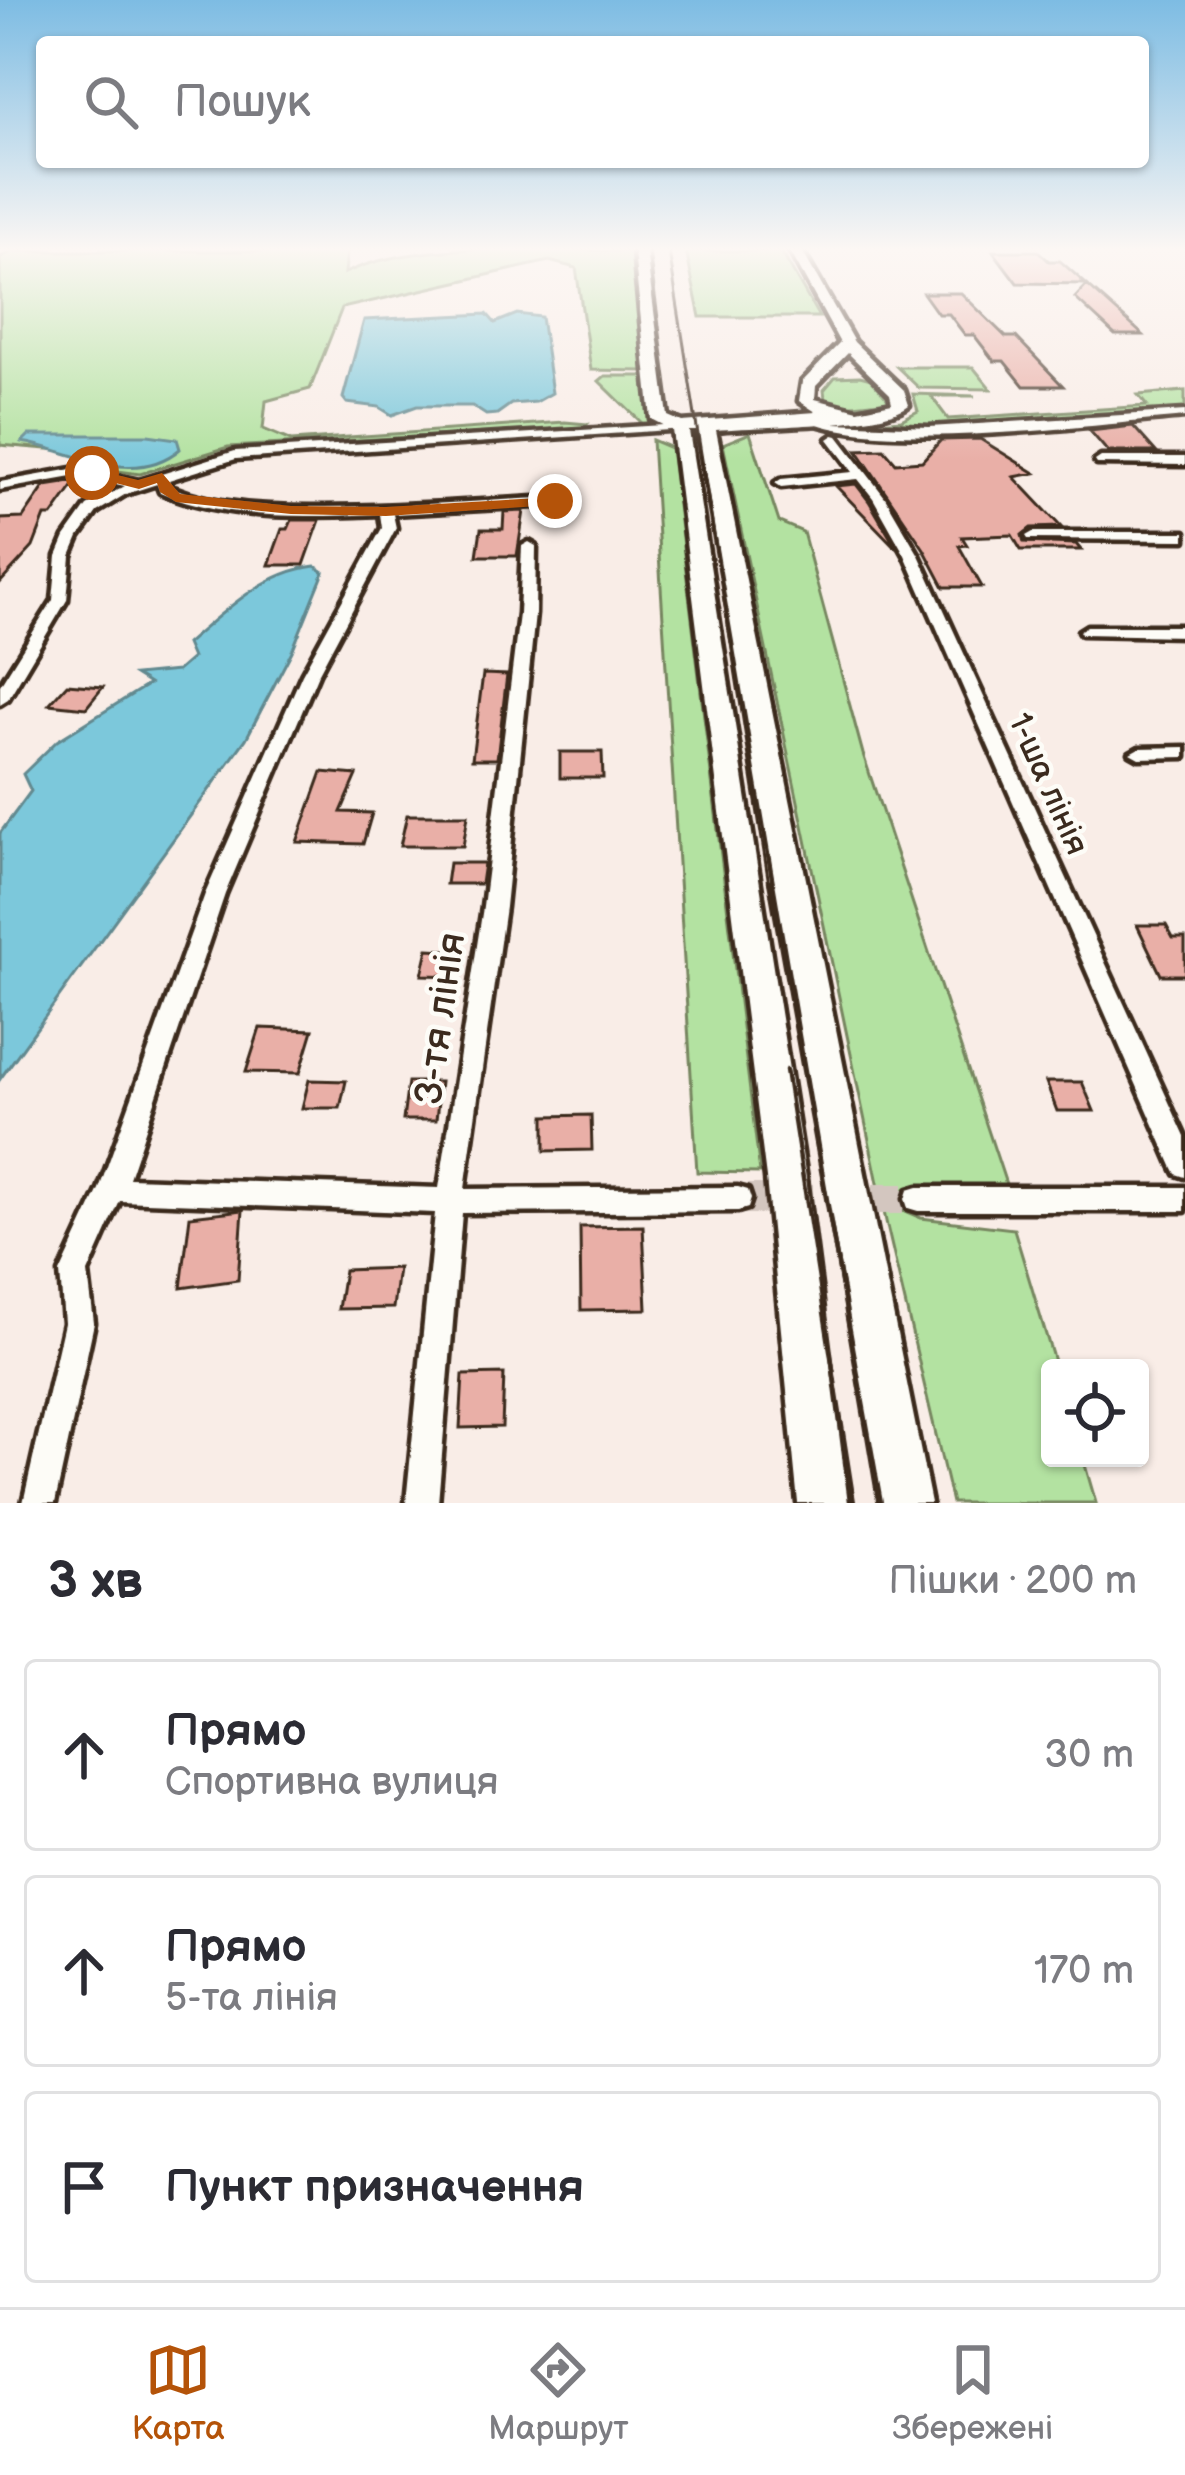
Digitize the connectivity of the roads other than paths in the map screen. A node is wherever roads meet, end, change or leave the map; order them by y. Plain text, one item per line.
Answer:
1 (648, 321) edge
2 (835, 321) edge
3 (848, 344) junction
4 (827, 367) junction
5 (874, 369) junction
6 (1185, 414) edge
7 (815, 421) junction
8 (693, 426) junction
9 (1101, 461) dead end
10 (1185, 461) edge
11 (860, 475) junction
12 (162, 477) junction
13 (781, 482) dead end
14 (139, 485) junction
15 (0, 486) edge
16 (555, 501) dead end
17 (386, 512) junction
18 (1033, 536) dead end
19 (1185, 536) edge
20 (529, 546) dead end
21 (1087, 631) dead end
22 (1185, 631) edge
23 (0, 699) edge
24 (1138, 752) dead end
25 (1185, 752) edge
26 (1185, 1166) edge
27 (112, 1189) junction
28 (738, 1198) tunnel mouth
29 (918, 1198) tunnel mouth
30 (1185, 1199) edge
31 (450, 1201) junction
32 (39, 1503) edge
33 (422, 1503) edge
34 (823, 1503) edge
35 (905, 1503) edge

1 - 8 main road
2 - 3 main road
3 - 4 main road
3 - 5 main road
4 - 5 main road
4 - 7 main road
5 - 7 main road
6 - 7 street
7 - 8 main road
7 - 11 street, 1-ша лінія
8 - 12 street
8 - 34 main road
8 - 35 main road
9 - 10 street
11 - 13 street
11 - 26 street, 1-ша лінія
12 - 14 street
12 - 17 street
14 - 15 street
14 - 23 street
16 - 17 street
17 - 27 street
18 - 19 street
20 - 31 street, 3-тя лінія
21 - 22 street
24 - 25 street
27 - 31 street
27 - 32 street
28 - 31 street
29 - 30 street
31 - 33 street, 3-тя лінія

